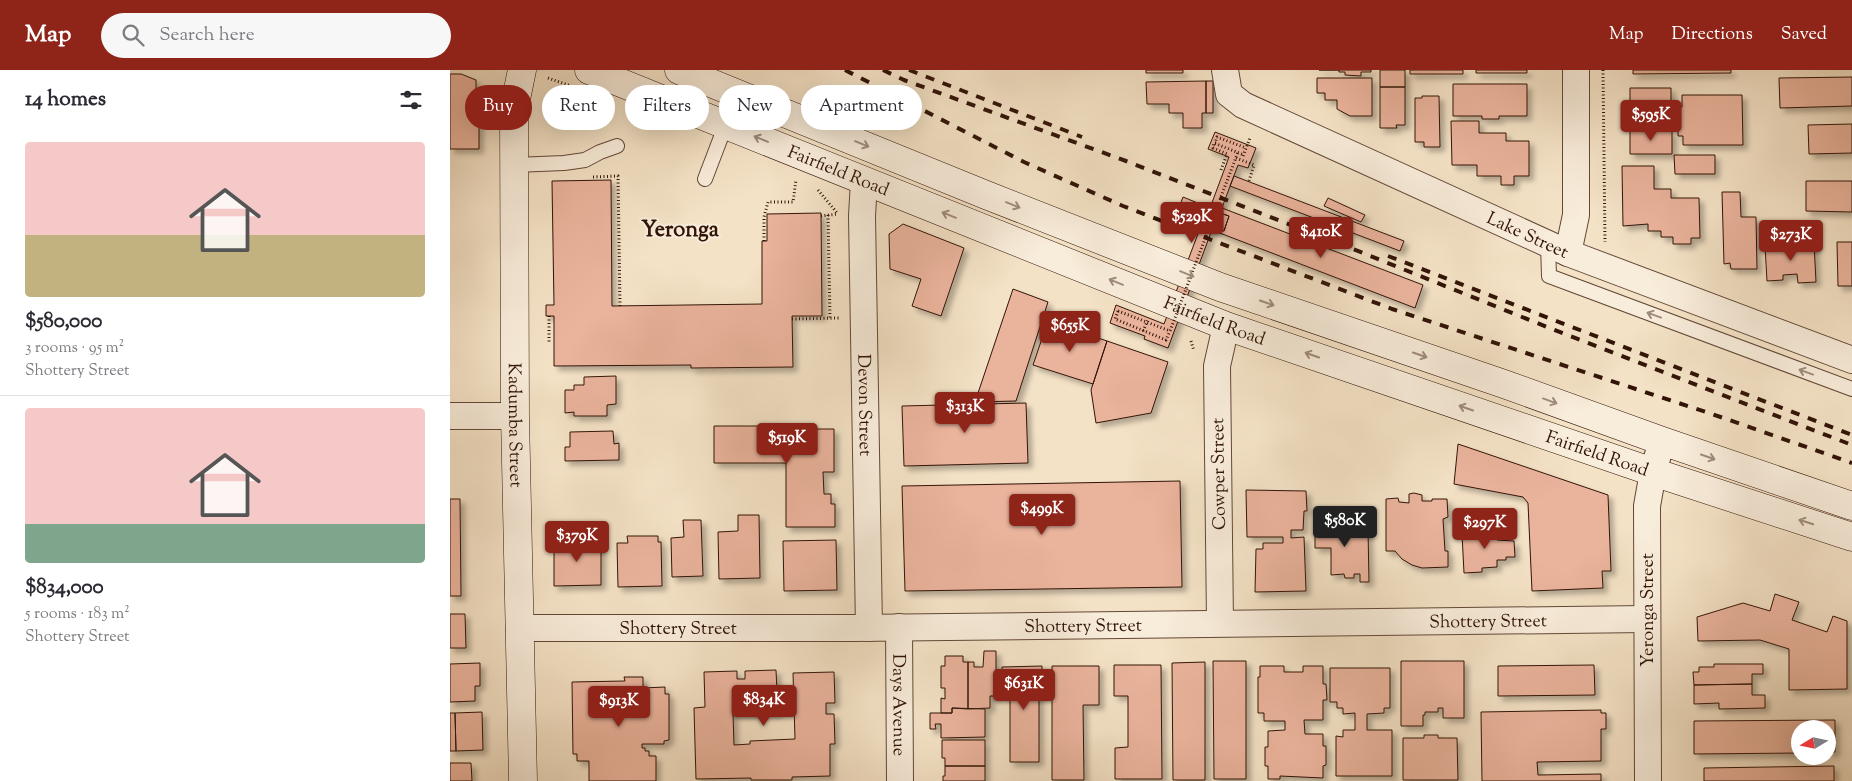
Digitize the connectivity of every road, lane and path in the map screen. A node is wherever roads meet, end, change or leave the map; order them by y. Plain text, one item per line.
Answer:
1 (522, 70) edge
2 (589, 70) edge
3 (679, 70) edge
4 (1576, 70) edge
5 (1603, 70) edge
6 (1225, 74) edge
7 (719, 121) edge
8 (724, 130) edge
9 (741, 130) edge
10 (1250, 138) dead end
11 (617, 146) dead end
12 (1246, 148) junction
13 (1244, 155) junction
14 (1236, 158) junction
15 (1246, 162) junction
16 (514, 165) junction
17 (1221, 170) dead end
18 (590, 177) dead end
19 (796, 178) dead end
20 (705, 179) dead end
21 (864, 181) junction
22 (1249, 182) dead end
23 (838, 214) dead end
24 (828, 215) junction
25 (821, 216) dead end
26 (1211, 219) junction
27 (1220, 225) dead end
28 (764, 241) dead end
29 (1605, 245) dead end
30 (1558, 249) junction
31 (620, 306) dead end
32 (549, 316) dead end
33 (830, 318) junction
34 (847, 318) dead end
35 (792, 319) dead end
36 (1226, 326) junction
37 (1170, 331) junction
38 (549, 344) dead end
39 (1852, 360) edge
40 (1852, 389) edge
41 (450, 416) edge
42 (515, 416) junction
43 (1662, 441) junction
44 (1653, 472) junction
45 (1852, 506) edge
46 (1852, 537) edge
47 (1646, 619) junction
48 (1220, 623) junction
49 (898, 627) junction
50 (519, 628) junction
51 (869, 628) junction
52 (523, 781) edge
53 (900, 781) edge
54 (1648, 781) edge

1 - 16 main road, Kadumba Street
2 - 7 main road, Fairfield Road
3 -> 43 main road, Fairfield Road
4 - 30 street
5 - 29 path
6 - 30 street, Lake Street
8 - 20 lane
21 -> 9 main road, Fairfield Road
10 - 12 path
11 - 16 lane
12 - 13 path
12 - 14 path
13 - 15 path
13 - 17 path
14 - 15 path
14 - 26 path, bridge
15 - 22 path
16 - 42 main road, Kadumba Street
18 - 31 path
19 - 28 path
36 -> 21 main road, Fairfield Road
21 - 51 street, Devon Street
23 - 24 path
24 - 25 path
24 - 33 path
26 - 26 path
26 - 27 path
26 - 37 path, bridge
30 - 39 street, Lake Street
40 -> 30 lane
32 - 38 path
33 - 34 path
33 - 35 path
44 -> 36 main road, Fairfield Road
36 - 48 street, Cowper Street
37 - 37 path, bridge
41 - 42 street
42 - 50 main road, Kadumba Street
43 - 44 street, Yeronga Street
43 -> 45 main road, Fairfield Road
46 -> 44 main road, Fairfield Road
44 - 47 street, Yeronga Street
47 - 48 street, Shottery Street
47 - 54 street, Yeronga Street
48 - 49 street, Shottery Street
49 - 51 street, Shottery Street
49 - 53 street, Days Avenue
50 - 51 street, Shottery Street
50 - 52 main road, Kadumba Street

